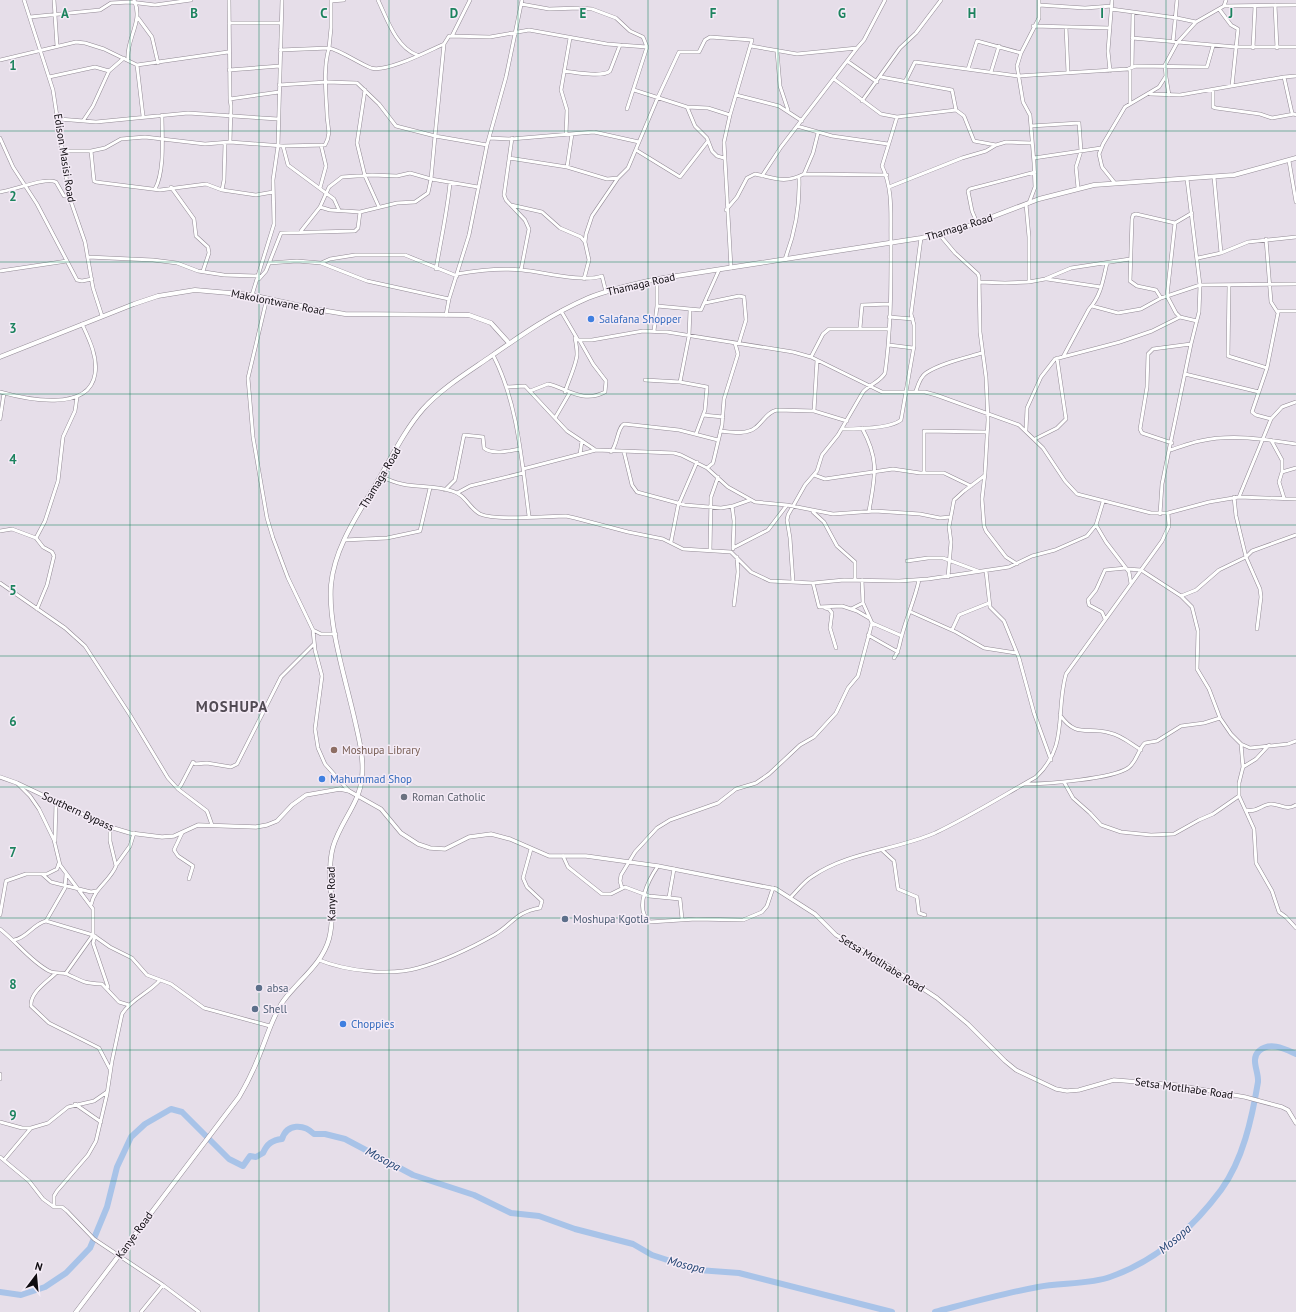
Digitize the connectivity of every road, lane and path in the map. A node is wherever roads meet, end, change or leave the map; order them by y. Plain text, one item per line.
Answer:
1 (24, 0) edge
2 (54, 0) edge
3 (191, 0) edge
4 (229, 0) edge
5 (282, 0) edge
6 (344, 0) edge
7 (377, 0) edge
8 (470, 0) edge
9 (885, 0) edge
10 (941, 0) edge
11 (1039, 0) edge
12 (1112, 0) edge
13 (1177, 0) edge
14 (1226, 0) edge
15 (135, 1) edge
16 (331, 1) edge
17 (141, 2) edge
18 (521, 2) edge
19 (1039, 5) junction
20 (1275, 5) junction
21 (1296, 5) edge
22 (1224, 6) junction
23 (1255, 6) junction
24 (1111, 8) junction
25 (1219, 9) junction
26 (1133, 12) junction
27 (55, 14) junction
28 (30, 17) junction
29 (138, 18) junction
30 (1177, 18) junction
31 (1196, 22) junction
32 (229, 23) junction
33 (280, 23) junction
34 (1033, 26) junction
35 (1066, 27) junction
36 (1110, 28) junction
37 (515, 33) junction
38 (452, 36) junction
39 (570, 38) junction
40 (1132, 38) junction
41 (1175, 43) junction
42 (444, 44) junction
43 (620, 44) junction
44 (58, 46) junction
45 (750, 46) junction
46 (999, 46) junction
47 (1213, 46) junction
48 (647, 47) junction
49 (1296, 47) edge
50 (329, 48) junction
51 (857, 48) junction
52 (1236, 48) junction
53 (1254, 48) junction
54 (1277, 48) junction
55 (280, 50) junction
56 (777, 51) junction
57 (41, 52) junction
58 (228, 52) junction
59 (1021, 53) junction
60 (417, 55) junction
61 (126, 59) junction
62 (0, 60) edge
63 (847, 61) junction
64 (158, 62) junction
65 (137, 65) junction
66 (1165, 65) junction
67 (280, 66) junction
68 (1131, 68) junction
69 (968, 69) junction
70 (229, 70) junction
71 (109, 71) junction
72 (564, 71) junction
73 (1110, 71) junction
74 (991, 72) junction
75 (1068, 73) junction
76 (1018, 76) junction
77 (1166, 76) junction
78 (1296, 76) edge
79 (49, 77) junction
80 (881, 77) junction
81 (834, 78) junction
82 (1284, 78) junction
83 (327, 82) junction
84 (877, 82) junction
85 (905, 82) junction
86 (279, 85) junction
87 (1232, 86) junction
88 (365, 90) junction
89 (634, 90) junction
90 (1213, 90) junction
91 (279, 92) junction
92 (1148, 94) junction
93 (736, 95) junction
94 (1169, 95) junction
95 (658, 97) junction
96 (230, 99) junction
97 (862, 101) junction
98 (1130, 104) junction
99 (687, 107) junction
100 (627, 109) dead end
101 (788, 110) junction
102 (956, 110) junction
103 (1295, 114) edge
104 (162, 115) junction
105 (231, 115) junction
106 (730, 115) junction
107 (143, 116) junction
108 (897, 117) junction
109 (59, 119) junction
110 (278, 120) junction
111 (83, 121) junction
112 (802, 121) junction
113 (797, 126) junction
114 (1030, 126) junction
115 (818, 133) junction
116 (566, 134) junction
117 (572, 134) junction
118 (435, 136) junction
119 (0, 138) edge
120 (489, 138) junction
121 (512, 138) junction
122 (163, 140) junction
123 (708, 141) junction
124 (230, 142) junction
125 (639, 142) junction
126 (225, 143) junction
127 (1032, 143) junction
128 (888, 144) junction
129 (321, 145) junction
130 (487, 145) junction
131 (996, 145) junction
132 (278, 146) junction
133 (283, 146) junction
134 (1101, 148) junction
135 (636, 150) junction
136 (63, 151) junction
137 (91, 151) junction
138 (1081, 151) junction
139 (509, 158) junction
140 (724, 158) junction
141 (1034, 158) junction
142 (1296, 158) edge
143 (1288, 161) junction
144 (567, 167) junction
145 (1035, 172) junction
146 (804, 174) junction
147 (887, 175) junction
148 (365, 176) junction
149 (762, 176) junction
150 (799, 177) junction
151 (1214, 177) junction
152 (618, 178) junction
153 (431, 179) junction
154 (1187, 179) junction
155 (1114, 182) junction
156 (450, 183) junction
157 (25, 187) junction
158 (171, 187) junction
159 (478, 187) junction
160 (889, 187) junction
161 (320, 188) junction
162 (1078, 188) junction
163 (155, 189) junction
164 (222, 190) junction
165 (0, 192) edge
166 (274, 192) junction
167 (326, 193) junction
168 (69, 196) junction
169 (1296, 202) edge
170 (1027, 204) junction
171 (511, 205) junction
172 (320, 207) junction
173 (379, 207) junction
174 (339, 210) junction
175 (726, 210) junction
176 (360, 212) junction
177 (1192, 213) junction
178 (977, 223) junction
179 (1175, 223) junction
180 (301, 231) junction
181 (939, 234) junction
182 (1296, 237) edge
183 (921, 238) junction
184 (1266, 239) junction
185 (585, 242) junction
186 (890, 243) junction
187 (1221, 253) junction
188 (88, 257) junction
189 (1198, 258) junction
190 (785, 259) junction
191 (1130, 259) junction
192 (67, 261) junction
193 (269, 263) junction
194 (321, 263) junction
195 (1107, 263) junction
196 (731, 268) junction
197 (436, 269) junction
198 (521, 270) junction
199 (718, 270) junction
200 (0, 271) edge
201 (203, 271) junction
202 (457, 275) junction
203 (259, 276) junction
204 (92, 279) junction
205 (584, 279) junction
206 (657, 279) junction
207 (1045, 279) junction
208 (257, 281) junction
209 (979, 282) junction
210 (1029, 282) junction
211 (1296, 284) edge
212 (1271, 285) junction
213 (1200, 286) junction
214 (1229, 286) junction
215 (1102, 288) junction
216 (606, 292) junction
217 (252, 295) junction
218 (1167, 296) junction
219 (267, 298) junction
220 (1161, 298) junction
221 (448, 299) junction
222 (704, 303) junction
223 (890, 304) junction
224 (657, 306) junction
225 (1092, 306) junction
226 (690, 310) junction
227 (561, 311) junction
228 (1278, 311) junction
229 (1296, 311) edge
230 (446, 315) junction
231 (102, 316) junction
232 (889, 317) junction
233 (1180, 317) junction
234 (913, 319) junction
235 (1197, 321) junction
236 (82, 324) junction
237 (860, 328) junction
238 (889, 329) junction
239 (654, 331) junction
240 (689, 336) junction
241 (575, 338) junction
242 (580, 341) junction
243 (509, 343) junction
244 (737, 343) junction
245 (1191, 344) junction
246 (889, 345) junction
247 (913, 348) junction
248 (982, 353) junction
249 (493, 355) junction
250 (0, 357) edge
251 (811, 357) junction
252 (1063, 357) junction
253 (1057, 358) junction
254 (816, 360) junction
255 (1267, 368) junction
256 (1185, 374) junction
257 (645, 380) dead end
258 (680, 382) junction
259 (868, 386) junction
260 (506, 387) junction
261 (916, 391) junction
262 (0, 392) edge
263 (530, 392) junction
264 (565, 392) junction
265 (905, 392) junction
266 (1259, 392) junction
267 (4, 393) junction
268 (569, 394) junction
269 (78, 397) junction
270 (1296, 402) edge
271 (814, 411) junction
272 (987, 412) junction
273 (703, 415) junction
274 (723, 417) junction
275 (555, 418) junction
276 (0, 419) edge
277 (1271, 419) junction
278 (847, 421) junction
279 (862, 428) junction
280 (842, 429) junction
281 (1026, 430) junction
282 (720, 431) junction
283 (986, 432) junction
284 (696, 434) junction
285 (1035, 439) junction
286 (1263, 439) junction
287 (718, 440) junction
288 (1271, 440) junction
289 (582, 441) junction
290 (1172, 443) junction
291 (1296, 444) edge
292 (520, 449) junction
293 (596, 450) junction
294 (1170, 450) junction
295 (611, 452) junction
296 (624, 452) junction
297 (580, 454) junction
298 (697, 462) junction
299 (708, 468) junction
300 (1296, 468) edge
301 (523, 471) junction
302 (874, 471) junction
303 (1282, 472) junction
304 (924, 473) junction
305 (814, 475) junction
306 (381, 476) junction
307 (984, 476) junction
308 (718, 477) junction
309 (971, 486) junction
310 (430, 488) junction
311 (445, 490) junction
312 (457, 493) junction
313 (1234, 497) junction
314 (1239, 497) junction
315 (1284, 498) junction
316 (1296, 499) edge
317 (750, 500) junction
318 (1103, 502) junction
319 (679, 503) junction
320 (787, 505) junction
321 (732, 506) junction
322 (710, 507) junction
323 (794, 507) junction
324 (813, 511) junction
325 (868, 511) junction
326 (1168, 513) junction
327 (1160, 514) junction
328 (529, 516) junction
329 (950, 517) junction
330 (1096, 525) junction
331 (0, 531) edge
332 (1296, 535) edge
333 (36, 538) junction
334 (344, 540) junction
335 (671, 542) junction
336 (733, 548) junction
337 (710, 551) junction
338 (733, 553) junction
339 (737, 557) junction
340 (1246, 557) junction
341 (949, 559) junction
342 (907, 561) dead end
343 (1017, 564) junction
344 (1126, 568) junction
345 (1141, 570) junction
346 (986, 571) junction
347 (980, 572) junction
348 (948, 577) junction
349 (854, 580) junction
350 (862, 580) junction
351 (919, 580) junction
352 (793, 582) junction
353 (0, 583) edge
354 (813, 583) junction
355 (1131, 584) junction
356 (1181, 596) junction
357 (863, 603) junction
358 (989, 603) junction
359 (734, 605) dead end
360 (825, 608) junction
361 (37, 609) junction
362 (851, 609) junction
363 (911, 612) junction
364 (870, 618) junction
365 (1106, 619) junction
366 (872, 623) junction
367 (1257, 628) dead end
368 (313, 630) junction
369 (952, 630) junction
370 (336, 634) junction
371 (868, 635) junction
372 (902, 636) junction
373 (314, 644) junction
374 (836, 648) dead end
375 (898, 652) junction
376 (1016, 653) junction
377 (894, 658) dead end
378 (1060, 715) junction
379 (1220, 718) junction
380 (1296, 741) edge
381 (1241, 744) junction
382 (1269, 745) junction
383 (1141, 750) junction
384 (1051, 760) junction
385 (1243, 767) junction
386 (0, 777) edge
387 (17, 782) junction
388 (1064, 782) junction
389 (1023, 784) junction
390 (178, 789) junction
391 (349, 791) junction
392 (1239, 796) junction
393 (358, 798) junction
394 (56, 802) junction
395 (1296, 805) edge
396 (1247, 810) junction
397 (212, 825) junction
398 (110, 827) junction
399 (183, 831) junction
400 (134, 833) junction
401 (55, 843) junction
402 (531, 849) junction
403 (882, 850) junction
404 (563, 856) junction
405 (59, 862) junction
406 (628, 862) junction
407 (116, 866) junction
408 (658, 866) junction
409 (674, 869) junction
410 (41, 873) junction
411 (66, 874) junction
412 (190, 879) dead end
413 (66, 884) junction
414 (75, 887) junction
415 (622, 888) junction
416 (773, 888) junction
417 (96, 891) junction
418 (645, 895) junction
419 (669, 897) junction
420 (791, 897) junction
421 (91, 905) junction
422 (0, 915) edge
423 (925, 915) dead end
424 (682, 919) junction
425 (46, 921) junction
426 (1296, 928) edge
427 (0, 929) edge
428 (94, 935) junction
429 (14, 940) junction
430 (318, 960) junction
431 (56, 973) junction
432 (66, 973) junction
433 (160, 980) junction
434 (109, 989) junction
435 (129, 1005) junction
436 (270, 1026) junction
437 (111, 1070) junction
438 (0, 1074) edge
439 (0, 1079) edge
440 (108, 1091) junction
441 (75, 1104) junction
442 (0, 1122) edge
443 (101, 1122) junction
444 (1296, 1123) edge
445 (31, 1128) junction
446 (0, 1157) edge
447 (4, 1160) junction
448 (54, 1207) junction
449 (118, 1255) junction
450 (163, 1285) junction
451 (76, 1312) edge
452 (141, 1312) edge
453 (199, 1312) edge

1 - 28 street, Edison Masisi Road
2 - 27 street
3 - 17 street
4 - 32 street
5 - 33 street
6 - 16 street
7 - 60 street
8 - 38 street
9 - 51 street
10 - 80 street
11 - 19 street
12 - 24 street
13 - 30 street
14 - 22 street
15 - 17 street
15 - 27 street
15 - 29 street
16 - 50 street
18 - 37 street
18 - 48 street
19 - 24 street
19 - 34 street
20 - 21 street
20 - 23 street
20 - 54 street
22 - 23 street
22 - 25 street
23 - 53 street
24 - 26 street
24 - 36 street
25 - 31 street
25 - 52 street
26 - 30 street
26 - 40 street
27 - 28 street
27 - 44 street
28 - 57 street, Edison Masisi Road
29 - 61 street
29 - 64 street
30 - 31 street
30 - 41 street
31 - 41 street
32 - 33 street
32 - 58 street
33 - 55 street
34 - 35 street
34 - 59 street
35 - 36 street
35 - 75 street
36 - 73 street
37 - 38 street
37 - 39 street
37 - 120 street
38 - 42 street
39 - 43 street
39 - 72 street
40 - 41 street
40 - 68 street
41 - 47 street
41 - 66 street
42 - 60 street
42 - 118 street
43 - 48 street
43 - 72 street
44 - 57 street
44 - 61 street
45 - 56 street
45 - 93 street
45 - 95 street
46 - 59 street
46 - 69 street
46 - 74 street
47 - 52 street
47 - 66 street
48 - 89 street
49 - 54 street
50 - 55 street
50 - 60 street
50 - 83 street
51 - 56 street
51 - 63 street
52 - 53 street
52 - 87 street
53 - 54 street
55 - 67 street
56 - 101 street
57 - 62 street
57 - 79 street, Edison Masisi Road
58 - 64 street
58 - 70 street
59 - 76 street
61 - 65 street
61 - 71 street
63 - 81 street
63 - 84 street
64 - 65 street
65 - 107 street
66 - 68 street
66 - 77 street
67 - 70 street
67 - 86 street
68 - 73 street
68 - 98 street
69 - 74 street
69 - 85 street
70 - 96 street
71 - 79 street
71 - 111 street
72 - 116 street
73 - 75 street
74 - 76 street
75 - 76 street
76 - 114 street
77 - 92 street
77 - 94 street
78 - 82 street
79 - 109 street, Edison Masisi Road
80 - 84 street
80 - 85 street
81 - 97 street
81 - 112 street
82 - 87 street
82 - 103 street
83 - 86 street
83 - 88 street
83 - 129 street
84 - 97 street
85 - 102 street
86 - 91 street
87 - 90 street
88 - 118 street
88 - 148 street
89 - 95 street
89 - 100 street
90 - 94 street
90 - 103 street
91 - 96 street
91 - 110 street
92 - 94 street
92 - 98 street
93 - 101 street
93 - 106 street
95 - 99 street
95 - 125 street
96 - 105 street
97 - 108 street
98 - 134 street
99 - 106 street
99 - 123 street
101 - 112 street
102 - 108 street
102 - 131 street
104 - 105 street
104 - 107 street
104 - 122 street
105 - 110 street
105 - 124 street
106 - 140 street
107 - 111 street
108 - 128 street
109 - 111 street
109 - 136 street, Edison Masisi Road
110 - 132 street
112 - 113 street
113 - 115 street
113 - 149 street
114 - 127 street
114 - 138 street
115 - 128 street
115 - 146 street
116 - 117 street
116 - 121 street
117 - 125 street
117 - 144 street
118 - 130 street
118 - 153 street
119 - 157 street
120 - 121 street
120 - 130 street
121 - 139 street
122 - 126 street
122 - 137 street
122 - 163 street
123 - 135 street
123 - 140 street
124 - 126 street
124 - 132 street
125 - 135 street
126 - 164 street
127 - 131 street
127 - 141 street
128 - 147 street
129 - 133 street
129 - 161 street
130 - 159 street
131 - 160 street
132 - 133 street
132 - 166 street
133 - 161 street
134 - 138 street
134 - 155 street
135 - 152 street
136 - 137 street
136 - 168 street, Edison Masisi Road
137 - 163 street
138 - 141 street
138 - 162 street
139 - 144 street
139 - 171 street
140 - 175 street
141 - 145 street
142 - 143 main road, Thamaga Road
143 - 151 main road, Thamaga Road
143 - 169 street
144 - 152 street
145 - 170 street
145 - 178 street
146 - 147 street
146 - 150 street
147 - 160 street
148 - 153 street
148 - 167 street
148 - 173 street
149 - 150 street
149 - 175 street
150 - 190 street
151 - 154 main road, Thamaga Road
151 - 187 street
152 - 185 street
153 - 156 street
153 - 173 street
154 - 155 main road, Thamaga Road
154 - 177 street
155 - 162 main road, Thamaga Road
156 - 159 street
156 - 197 street
157 - 165 street
157 - 168 street
157 - 192 street
158 - 163 street
158 - 164 street
158 - 201 street
159 - 202 street
160 - 186 street
161 - 167 street
162 - 170 main road, Thamaga Road
164 - 166 street
166 - 203 street
167 - 172 street
167 - 174 street
168 - 188 street, Edison Masisi Road
170 - 178 main road, Thamaga Road
170 - 210 street
171 - 185 street
171 - 198 street
172 - 174 street
172 - 180 street
173 - 176 street
174 - 176 street
175 - 196 street
176 - 180 street
177 - 179 street
177 - 189 street
178 - 181 main road, Thamaga Road
179 - 191 street
179 - 218 street
180 - 193 street
181 - 183 main road, Thamaga Road
181 - 209 street
182 - 184 street
183 - 186 main road, Thamaga Road
183 - 234 street
184 - 187 street
184 - 212 street
185 - 205 street
186 - 190 main road, Thamaga Road
186 - 223 street
187 - 189 street
188 - 201 street
188 - 204 street, Edison Masisi Road
189 - 213 street
190 - 196 main road, Thamaga Road
191 - 195 street
191 - 220 street
192 - 200 street
192 - 204 street
193 - 194 street
193 - 208 street
194 - 197 street
194 - 221 street
195 - 207 street
195 - 215 street
196 - 199 main road, Thamaga Road
197 - 202 street
198 - 202 street
198 - 205 street
199 - 206 main road, Thamaga Road
199 - 222 street
201 - 203 street
202 - 221 street
203 - 208 street
204 - 231 street, Edison Masisi Road
205 - 216 street
206 - 216 main road, Thamaga Road
206 - 224 street
207 - 210 street
207 - 215 street
208 - 217 street
209 - 210 street
209 - 248 street
211 - 212 street
212 - 214 street
212 - 228 street
213 - 214 street
213 - 218 street
213 - 235 street
214 - 255 street
215 - 225 street
216 - 227 main road, Thamaga Road
217 - 219 main road, Makolontwane Road
217 - 231 main road, Makolontwane Road
218 - 220 street
218 - 233 street
219 - 230 main road, Makolontwane Road
219 - 368 street
220 - 225 street
221 - 230 street
222 - 226 street
222 - 244 street
223 - 232 street
223 - 237 street
224 - 226 street
224 - 239 street
225 - 252 street
226 - 240 street
227 - 241 street
227 - 243 main road, Thamaga Road
228 - 229 street
228 - 255 street
230 - 243 main road, Makolontwane Road
231 - 236 main road, Makolontwane Road
232 - 234 street
232 - 238 street
233 - 235 street
233 - 252 street
234 - 247 street
235 - 245 street
236 - 250 main road, Makolontwane Road
236 - 269 street
237 - 238 street
237 - 251 street
238 - 246 street
239 - 240 street
239 - 242 street
240 - 244 street
240 - 258 street
241 - 242 street
241 - 264 street
242 - 268 street
243 - 249 main road, Thamaga Road
244 - 251 street
244 - 274 street
245 - 256 street
245 - 290 street
246 - 247 street
246 - 259 street
247 - 265 street
248 - 261 street
248 - 272 street
249 - 260 street
249 - 306 main road, Thamaga Road
251 - 254 street
252 - 253 street
253 - 281 street
253 - 285 street
254 - 259 street
254 - 271 street
255 - 266 street
256 - 266 street
256 - 290 street
257 - 258 street
258 - 273 street
259 - 265 street
259 - 278 street
260 - 263 street
260 - 292 street
261 - 265 street
261 - 272 street
262 - 267 street
263 - 264 street
263 - 275 street
264 - 268 street
265 - 279 street
266 - 277 street
267 - 269 street
267 - 276 street
268 - 275 street
269 - 333 street
270 - 277 street
271 - 278 street
271 - 282 street
272 - 281 street
272 - 283 street
273 - 274 street
273 - 284 street
274 - 282 street
275 - 289 street
277 - 286 street
278 - 280 street
279 - 280 street
279 - 302 street
280 - 305 street
281 - 285 street
282 - 287 street
283 - 304 street
283 - 307 street
284 - 287 street
284 - 295 street
285 - 318 street
286 - 288 street
286 - 294 street
286 - 314 street
287 - 299 street
288 - 291 street
288 - 303 street
289 - 293 street
289 - 297 street
290 - 294 street
292 - 301 street
292 - 311 street
293 - 295 street
293 - 297 street
294 - 327 street
295 - 296 street
296 - 298 street
296 - 319 street
297 - 301 street
298 - 299 street
298 - 319 street
299 - 308 street
300 - 303 street
301 - 312 street
301 - 328 street
302 - 304 street
302 - 305 street
302 - 325 street
303 - 315 street
304 - 309 street
305 - 323 street
306 - 310 street
306 - 334 main road, Thamaga Road
307 - 309 street
307 - 343 street
308 - 317 street
308 - 322 street
309 - 329 street
310 - 311 street
310 - 334 street
311 - 312 street
312 - 328 street
313 - 314 street
313 - 326 street
313 - 340 street
314 - 315 street
315 - 316 street
317 - 320 street
317 - 321 street
318 - 327 street
318 - 330 street
319 - 322 street
319 - 335 street
320 - 323 street
320 - 336 street
321 - 322 street
321 - 336 street
322 - 337 street
323 - 324 street
323 - 352 street
324 - 325 street
324 - 349 street
325 - 329 street
326 - 327 street
326 - 345 street
328 - 335 street
329 - 341 street
330 - 343 street
330 - 344 street
331 - 333 street
332 - 340 street
333 - 361 street
334 - 370 main road, Thamaga Road
335 - 337 street
336 - 338 street
337 - 338 street
338 - 339 street
339 - 352 street
339 - 359 street
340 - 356 street
340 - 367 street
341 - 342 street
341 - 347 street
341 - 348 street
343 - 346 street
344 - 345 street
344 - 355 street
344 - 365 street
345 - 355 street
345 - 356 street
346 - 347 street
346 - 358 street
347 - 348 street
348 - 351 street
349 - 350 street
349 - 354 street
350 - 351 street
350 - 357 street
351 - 363 street
352 - 354 street
353 - 361 street
354 - 360 street
355 - 365 street
356 - 379 street
357 - 362 street
357 - 364 street
358 - 369 street
358 - 376 street
360 - 362 street
360 - 374 street
361 - 390 street
362 - 364 street
363 - 369 street
363 - 372 street
364 - 366 street
365 - 378 street
366 - 371 street
366 - 372 street
368 - 370 street
368 - 373 street
369 - 376 street
370 - 393 main road, Thamaga Road
371 - 375 street
371 - 406 street
372 - 375 street
373 - 390 street
373 - 391 street
375 - 377 street
376 - 384 street
378 - 383 street
378 - 384 street
379 - 381 street
379 - 383 street
380 - 382 street
381 - 382 street
381 - 385 street
382 - 385 street
383 - 388 street
384 - 389 street
385 - 392 street
386 - 387 street, Southern Bypass
387 - 394 street, Southern Bypass
387 - 401 street
388 - 389 street
388 - 392 street
389 - 403 street
390 - 397 street
391 - 393 street
391 - 397 street, Southern Bypass
392 - 396 street
393 - 402 street, Setsa Motlhabe Road
393 - 430 main road, Kanye Road
394 - 398 street, Southern Bypass
394 - 401 street
395 - 396 street
396 - 426 street
397 - 399 street, Southern Bypass
398 - 400 street, Southern Bypass
398 - 407 street
399 - 400 street, Southern Bypass
399 - 412 street
400 - 407 street
401 - 405 street
402 - 404 street, Setsa Motlhabe Road
402 - 430 street
403 - 420 street
403 - 423 street
404 - 406 street, Setsa Motlhabe Road
404 - 415 street
405 - 410 street
405 - 411 street
406 - 408 street, Setsa Motlhabe Road
406 - 415 street
407 - 417 street
408 - 409 street, Setsa Motlhabe Road
408 - 418 street
409 - 416 street, Setsa Motlhabe Road
409 - 419 street
410 - 413 street
410 - 422 street
411 - 413 street
411 - 414 street
413 - 414 street
413 - 425 street
414 - 417 street
414 - 421 street
415 - 418 street
416 - 420 street, Setsa Motlhabe Road
416 - 424 street
417 - 421 street
418 - 419 street
418 - 424 street
419 - 424 street
420 - 444 street, Setsa Motlhabe Road
421 - 428 street
425 - 428 street
425 - 429 street
427 - 429 street
428 - 432 street
428 - 433 street
428 - 434 street
429 - 431 street
430 - 436 main road, Kanye Road
431 - 432 street
431 - 437 street
432 - 434 street
433 - 435 street
433 - 436 street
434 - 435 street
435 - 437 street
436 - 449 main road, Kanye Road
437 - 440 street
438 - 439 street
440 - 441 street
440 - 443 street
441 - 443 street
441 - 445 street
442 - 445 street
443 - 448 street
445 - 447 street
446 - 447 street
447 - 448 street
448 - 449 street
449 - 450 street
449 - 451 main road, Kanye Road
450 - 452 street
450 - 453 street

